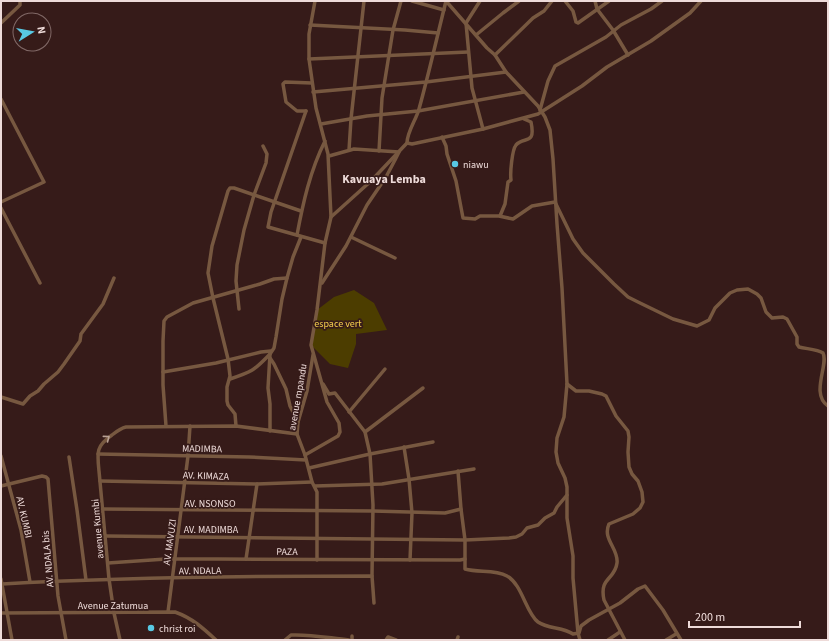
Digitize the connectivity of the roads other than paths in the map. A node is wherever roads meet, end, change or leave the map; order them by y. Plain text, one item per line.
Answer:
1 (20, 1) edge
2 (315, 1) edge
3 (364, 1) edge
4 (402, 1) edge
5 (412, 1) edge
6 (446, 1) edge
7 (480, 1) edge
8 (519, 1) edge
9 (552, 1) edge
10 (566, 1) edge
11 (595, 1) edge
12 (609, 1) edge
13 (662, 1) edge
14 (702, 1) edge
15 (597, 9) junction
16 (444, 10) junction
17 (1, 23) edge
18 (466, 23) junction
19 (310, 25) junction
20 (360, 27) junction
21 (393, 30) junction
22 (614, 30) junction
23 (438, 33) junction
24 (476, 35) junction
25 (468, 52) junction
26 (434, 54) junction
27 (495, 55) junction
28 (628, 55) junction
29 (389, 56) junction
30 (358, 57) junction
31 (308, 59) junction
32 (506, 72) junction
33 (470, 77) junction
34 (426, 82) junction
35 (312, 83) junction
36 (384, 85) junction
37 (354, 88) junction
38 (313, 92) junction
39 (524, 92) junction
40 (1, 98) edge
41 (474, 101) junction
42 (418, 110) junction
43 (540, 111) junction
44 (381, 114) junction
45 (523, 118) junction
46 (351, 119) junction
47 (321, 124) junction
48 (483, 128) junction
49 (442, 137) junction
50 (325, 141) junction
51 (407, 143) junction
52 (263, 146) dead end
53 (349, 150) junction
54 (379, 151) junction
55 (398, 152) junction
56 (329, 156) junction
57 (254, 195) junction
58 (1, 202) edge
59 (274, 202) junction
60 (555, 202) junction
61 (1, 208) edge
62 (301, 211) junction
63 (500, 216) junction
64 (331, 217) junction
65 (297, 236) junction
66 (301, 237) junction
67 (351, 237) junction
68 (325, 243) junction
69 (395, 258) dead end
70 (114, 278) dead end
71 (287, 278) junction
72 (40, 283) dead end
73 (322, 283) dead end
74 (237, 290) junction
75 (213, 298) junction
76 (239, 309) dead end
77 (271, 352) junction
78 (313, 354) junction
79 (270, 358) junction
80 (228, 359) junction
81 (385, 369) dead end
82 (163, 372) junction
83 (230, 379) junction
84 (321, 382) junction
85 (567, 384) junction
86 (423, 388) dead end
87 (1, 396) edge
88 (828, 406) edge
89 (349, 412) junction
90 (298, 422) junction
91 (166, 426) junction
92 (190, 426) junction
93 (236, 426) junction
94 (270, 431) junction
95 (365, 432) junction
96 (297, 434) junction
97 (433, 442) dead end
98 (404, 447) junction
99 (98, 454) junction
100 (370, 454) junction
101 (305, 455) junction
102 (1, 456) edge
103 (188, 456) junction
104 (69, 457) dead end
105 (306, 460) junction
106 (309, 468) junction
107 (474, 469) dead end
108 (458, 471) junction
109 (409, 479) junction
110 (100, 481) junction
111 (185, 482) junction
112 (9, 484) junction
113 (257, 484) junction
114 (314, 484) junction
115 (372, 485) junction
116 (1, 486) edge
117 (567, 495) junction
118 (103, 509) junction
119 (461, 509) junction
120 (181, 511) junction
121 (253, 511) junction
122 (318, 511) junction
123 (373, 511) junction
124 (412, 513) junction
125 (106, 536) junction
126 (249, 537) junction
127 (317, 537) junction
128 (177, 538) junction
129 (373, 538) junction
130 (410, 538) junction
131 (465, 540) junction
132 (246, 559) junction
133 (465, 559) junction
134 (174, 560) junction
135 (317, 560) junction
136 (372, 560) junction
137 (410, 560) junction
138 (108, 562) junction
139 (372, 576) junction
140 (172, 578) junction
141 (57, 580) junction
142 (86, 580) junction
143 (109, 580) junction
144 (1, 582) edge
145 (30, 582) junction
146 (374, 603) dead end
147 (609, 609) junction
148 (168, 612) junction
149 (1, 613) edge
150 (7, 613) junction
151 (61, 613) junction
152 (114, 613) junction
153 (620, 632) junction
154 (578, 633) junction
155 (676, 634) junction
156 (351, 639) edge
157 (12, 640) edge
158 (66, 640) edge
159 (120, 640) edge
160 (216, 640) edge
161 (286, 640) edge
162 (386, 640) edge
163 (396, 640) edge
164 (580, 640) edge
165 (608, 640) edge
166 (625, 640) edge
167 (666, 640) edge
168 (681, 640) edge

1 - 17 street
2 - 19 street
3 - 20 street
4 - 21 street
5 - 16 street
6 - 16 street
6 - 18 street
7 - 18 street
8 - 24 street
9 - 27 street
10 - 15 street
11 - 15 street
12 - 15 street
13 - 22 street
14 - 28 street
15 - 22 street
16 - 23 street
18 - 24 street
18 - 25 street
19 - 20 street
19 - 31 street
20 - 21 street
20 - 30 street
21 - 23 street
21 - 29 street
22 - 28 street
22 - 43 street
23 - 26 street
24 - 27 street
25 - 26 street
25 - 33 street
26 - 29 street
26 - 34 street
27 - 32 street
28 - 43 street
29 - 30 street
29 - 36 street
30 - 31 street
30 - 37 street
31 - 35 street
32 - 33 street
32 - 39 street
33 - 34 street
33 - 41 street
34 - 36 street
34 - 42 street
35 - 38 street
35 - 59 street
36 - 37 street
36 - 44 street
37 - 38 street
37 - 46 street
38 - 47 street
39 - 41 street
39 - 43 street
40 - 58 street
41 - 42 street
41 - 48 street
42 - 44 street
42 - 51 street
43 - 45 street
43 - 60 street
44 - 46 street
44 - 54 street
45 - 48 street
45 - 63 street
46 - 47 street
46 - 53 street
47 - 50 street
48 - 49 street
49 - 51 street
49 - 63 street
50 - 56 street
50 - 62 street
51 - 55 street
52 - 57 street
53 - 54 street
53 - 56 street
54 - 55 street
55 - 64 street
55 - 67 street
56 - 64 street
57 - 59 street
57 - 74 street
57 - 75 street
59 - 62 street
59 - 65 street
60 - 63 street
60 - 85 street
60 - 88 street
61 - 72 street
62 - 65 street
64 - 68 street
65 - 66 street
66 - 68 street
66 - 71 street
67 - 69 street
67 - 73 street
68 - 78 street
70 - 87 street
71 - 74 street
71 - 77 street
74 - 75 street
74 - 76 street
75 - 80 street
75 - 82 street
77 - 79 street
77 - 80 street
77 - 83 street
78 - 84 street
78 - 90 street, avenue mpandu
79 - 90 street
79 - 94 street
80 - 82 street
80 - 83 street
81 - 89 street
82 - 91 street
83 - 93 street
84 - 89 street
84 - 101 street
85 - 117 street
85 - 147 street
86 - 95 street
89 - 95 street
90 - 96 street, avenue mpandu
91 - 92 street
99 -> 91 street
92 - 93 street
92 - 103 street, AV. MAVUZI
93 - 94 street
94 - 96 street
95 - 100 street
96 - 101 street, avenue mpandu
97 - 98 street
98 - 100 street
98 - 109 street
99 - 103 street, MADIMBA
99 - 110 street, avenue Kumbi
100 - 106 street
100 - 115 street
101 - 105 street, avenue mpandu
102 - 112 street, AV. KUMBI
103 - 105 street, MADIMBA
103 - 111 street, AV. MAVUZI
104 - 142 street
105 - 106 street, avenue mpandu
106 - 114 street, avenue mpandu
107 - 108 street, AV. KIMAZA
108 - 109 street, AV. KIMAZA
108 - 119 street
109 - 115 street, AV. KIMAZA
109 - 124 street
110 - 111 street, AV. KIMAZA
110 - 118 street, avenue Kumbi
111 - 113 street, AV. KIMAZA
111 - 120 street, AV. MAVUZI
112 - 116 street
112 - 141 street, AV. NDALA bis
112 - 145 street, AV. KUMBI
113 - 114 street, AV. KIMAZA
113 - 121 street
114 - 115 street, AV. KIMAZA
114 - 122 street, avenue mpandu
115 - 123 street
117 - 131 street, AV. MADIMBA
117 - 154 street
118 - 120 street, AV. NSONSO
118 - 125 street, avenue Kumbi
119 - 124 street, AV. NSONSO
119 - 131 street
120 - 121 street, AV. NSONSO
120 - 128 street, AV. MAVUZI
121 - 122 street, AV. NSONSO
121 - 126 street
122 - 123 street, AV. NSONSO
122 - 127 street, avenue mpandu
123 - 124 street, AV. NSONSO
123 - 129 street
124 - 130 street
125 - 128 street, AV. MADIMBA
125 - 138 street, avenue Kumbi
126 - 127 street, AV. MADIMBA
126 - 128 street, AV. MADIMBA
126 - 132 street
127 - 129 street, AV. MADIMBA
127 - 135 street, avenue mpandu
128 - 134 street, AV. MAVUZI
129 - 130 street, AV. MADIMBA
129 - 136 street
130 - 131 street, AV. MADIMBA
130 - 137 street
131 - 133 street
132 - 134 street, PAZA
132 - 135 street, PAZA
133 - 137 street, PAZA
133 - 154 street
134 - 138 street, PAZA
134 - 140 street, AV. MAVUZI
135 - 136 street, PAZA
136 - 137 street, PAZA
136 - 139 street
138 - 143 street, avenue Kumbi
139 - 140 street, AV. NDALA
139 - 146 street
140 - 143 street, AV. NDALA
140 - 148 street, AV. MAVUZI
141 - 142 street, AV. NDALA
141 - 145 street, AV. NDALA
141 - 151 street, AV. NDALA bis
142 - 143 street, AV. NDALA
143 - 152 street, avenue Kumbi
144 - 145 street, AV. NDALA
144 - 150 street
147 - 153 street
147 - 154 street
147 - 155 street
148 - 152 street, Avenue Zatumua
148 - 160 street, Avenue Zatumua
149 - 150 street, Avenue Zatumua
150 - 151 street, Avenue Zatumua
150 - 157 street
151 - 152 street, Avenue Zatumua
151 - 158 street, AV. NDALA bis
152 - 159 street, avenue Kumbi
153 - 165 street
153 - 166 street
154 - 164 street
155 - 167 street
155 - 168 street
156 - 161 street
162 - 163 street

